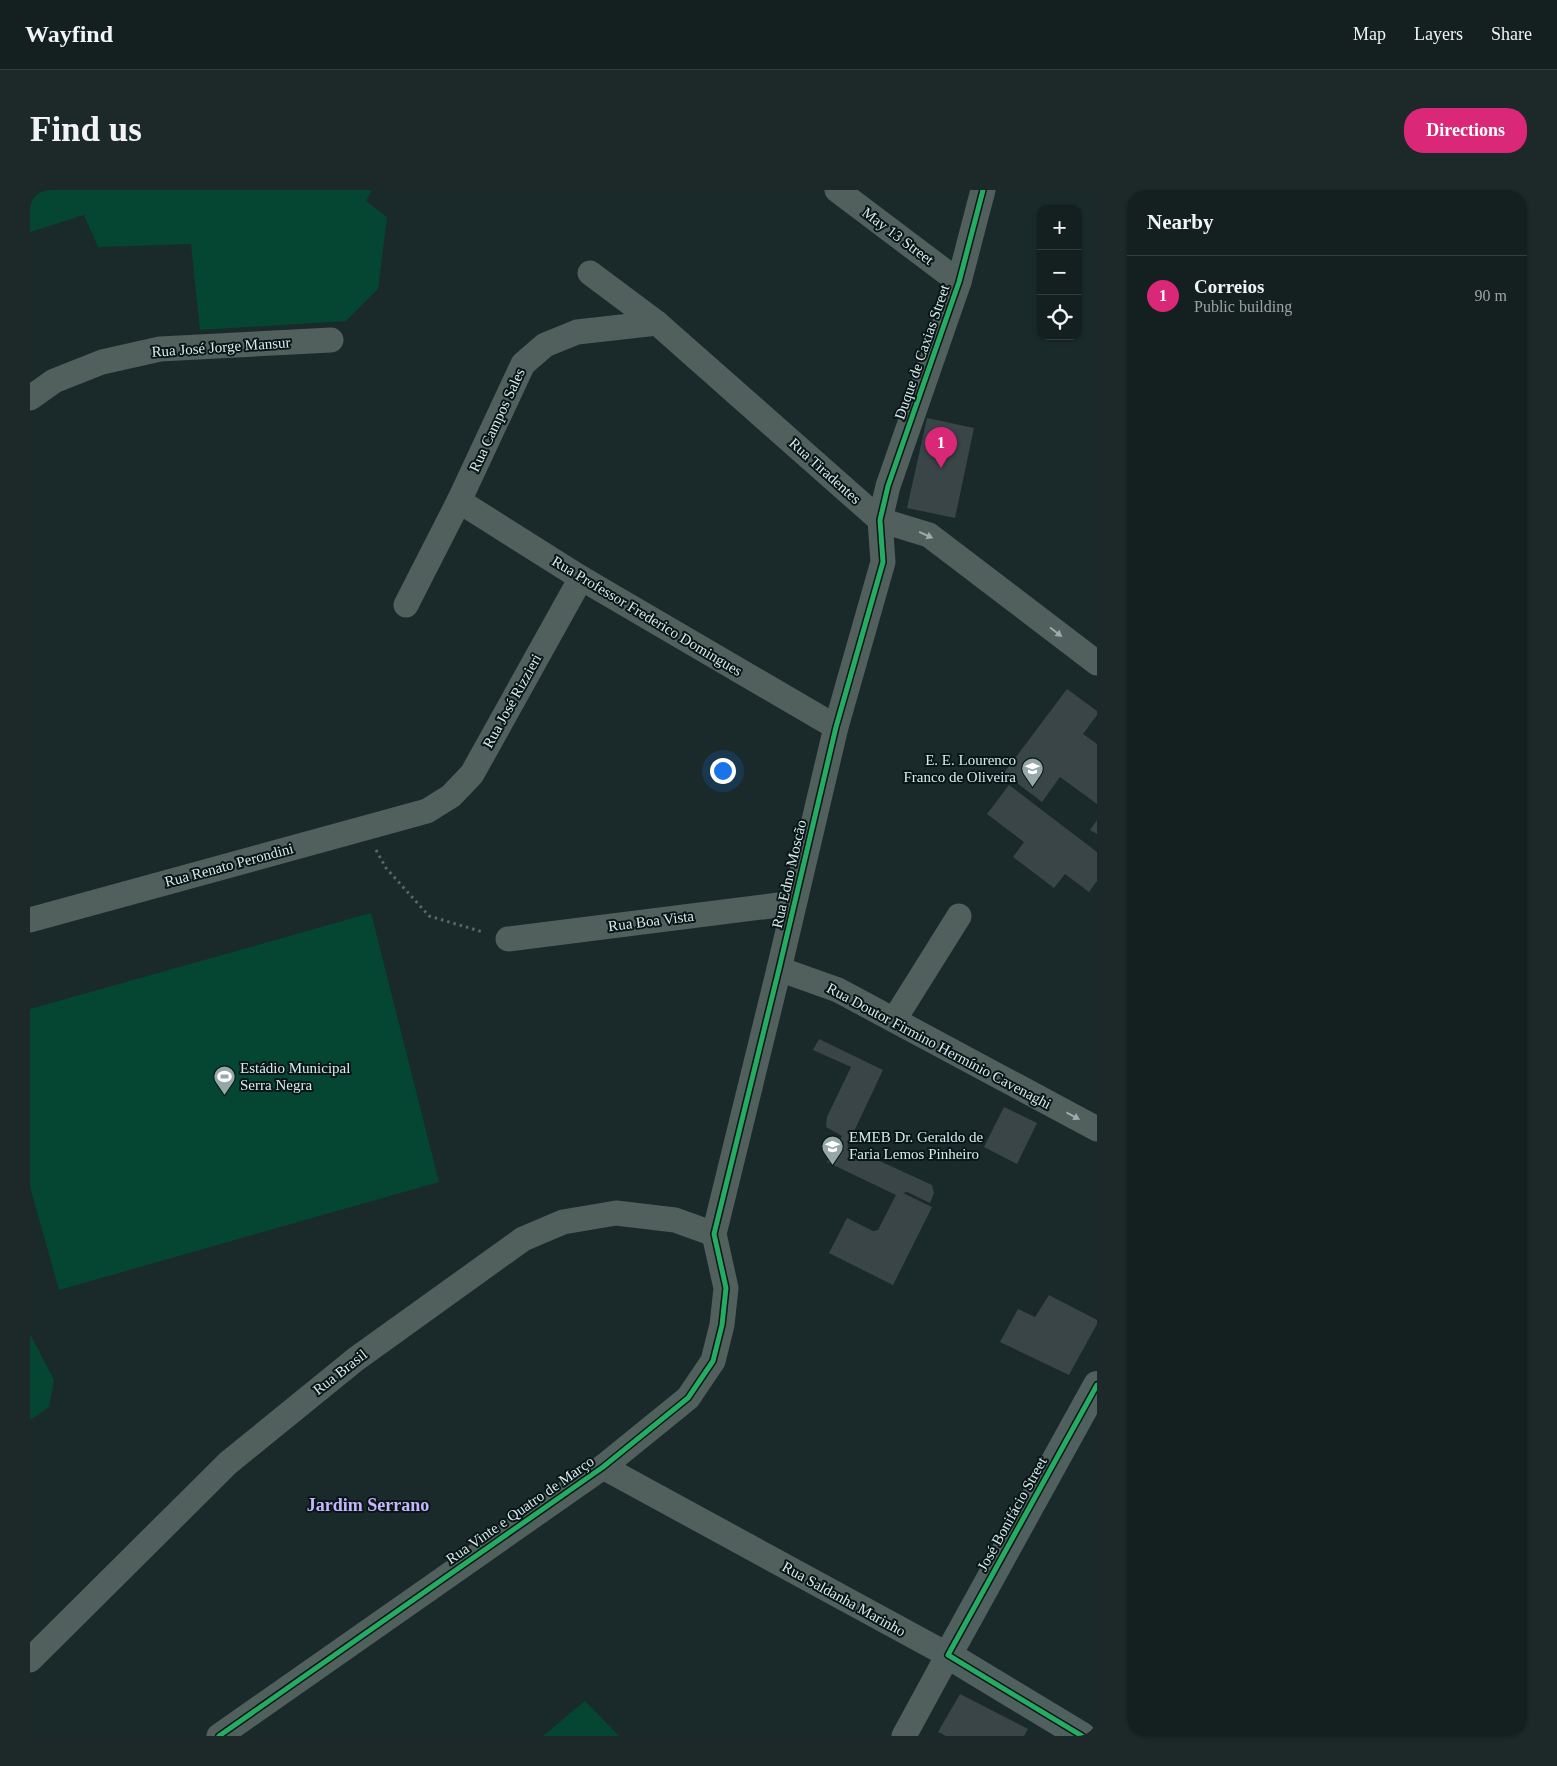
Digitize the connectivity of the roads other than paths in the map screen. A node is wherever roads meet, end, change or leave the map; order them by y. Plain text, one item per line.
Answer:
1 (837, 190) edge
2 (983, 190) edge
3 (590, 273) dead end
4 (959, 282) junction
5 (657, 322) junction
6 (331, 340) dead end
7 (30, 398) edge
8 (459, 501) junction
9 (880, 520) junction
10 (581, 578) junction
11 (406, 605) dead end
12 (1097, 663) edge
13 (836, 727) junction
14 (427, 810) joint
15 (794, 903) junction
16 (959, 916) dead end
17 (30, 920) edge
18 (508, 939) road end
19 (779, 969) junction
20 (894, 1020) junction
21 (1097, 1129) edge
22 (714, 1234) junction
23 (1097, 1385) edge
24 (603, 1467) junction
25 (948, 1655) junction
26 (30, 1660) edge
27 (220, 1736) edge
28 (904, 1736) edge
29 (1082, 1736) edge

1 - 4 street, May 13 Street
2 - 4 street, Duque de Caxias Street
3 - 5 street, Rua Tiradentes
4 - 9 street, Duque de Caxias Street
5 - 8 street, Rua Campos Sales
5 - 9 street, Rua Tiradentes
6 - 7 street, Rua José Jorge Mansur
8 - 10 street, Rua Professor Frederico Domingues
8 - 11 street, Rua Campos Sales
9 -> 12 street, Rua Tiradentes
9 - 13 street, Rua Edno Moscão
10 - 13 street, Rua Professor Frederico Domingues
10 - 14 street, Rua José Rizzieri
13 - 15 street, Rua Edno Moscão
14 - 17 street, Rua Renato Perondini
15 - 18 street, Rua Boa Vista
15 - 19 street, Rua Edno Moscão
16 - 20 street
19 - 20 street, Rua Doutor Firmino Hermínio Cavenaghi
19 - 22 street, Rua Edno Moscão
20 -> 21 street, Rua Doutor Firmino Hermínio Cavenaghi
22 - 24 street, Rua Vinte e Quatro de Março
22 - 26 street, Rua Brasil
23 - 25 main road, José Bonifácio Street
24 - 25 street, Rua Saldanha Marinho
24 - 27 street, Rua Vinte e Quatro de Março
25 - 28 street, José Bonifácio Street
25 - 29 main road, Rua Saldanha Marinho

